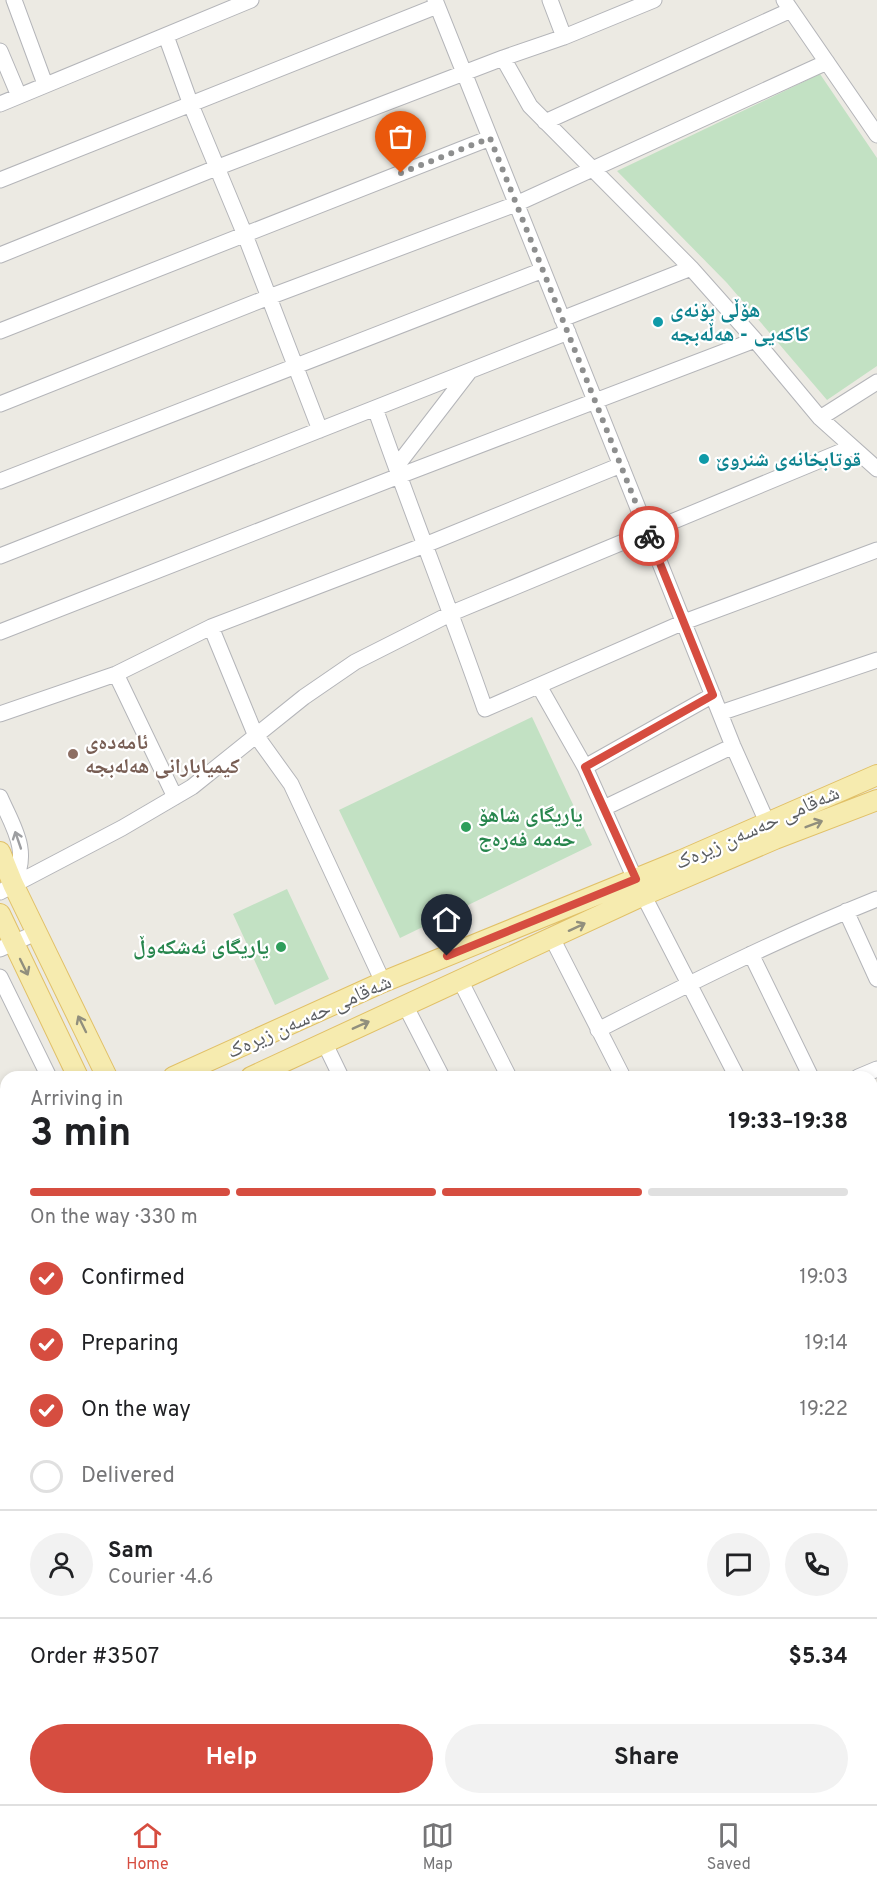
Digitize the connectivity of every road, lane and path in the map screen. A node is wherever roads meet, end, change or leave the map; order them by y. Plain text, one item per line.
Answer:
1 (14, 0) edge
2 (251, 0) edge
3 (550, 0) edge
4 (654, 0) edge
5 (436, 3) edge
6 (788, 5) edge
7 (166, 36) junction
8 (564, 37) junction
9 (0, 53) edge
10 (502, 58) junction
11 (827, 62) junction
12 (465, 73) junction
13 (45, 84) junction
14 (19, 96) junction
15 (0, 104) edge
16 (191, 105) junction
17 (545, 122) junction
18 (877, 135) edge
19 (490, 138) junction
20 (216, 168) junction
21 (593, 169) junction
22 (0, 180) edge
23 (516, 204) junction
24 (245, 235) junction
25 (0, 255) edge
26 (691, 268) junction
27 (543, 270) junction
28 (269, 297) junction
29 (565, 326) junction
30 (0, 331) edge
31 (755, 340) junction
32 (296, 367) junction
33 (470, 371) junction
34 (877, 382) edge
35 (595, 401) junction
36 (0, 404) edge
37 (375, 408) junction
38 (820, 418) junction
39 (320, 430) junction
40 (852, 447) junction
41 (621, 465) junction
42 (877, 469) edge
43 (397, 471) junction
44 (0, 482) edge
45 (647, 531) junction
46 (425, 545) junction
47 (877, 550) edge
48 (0, 556) edge
49 (452, 613) junction
50 (684, 622) junction
51 (211, 627) junction
52 (0, 632) edge
53 (877, 660) edge
54 (116, 674) junction
55 (539, 686) junction
56 (713, 695) junction
57 (720, 713) junction
58 (0, 714) edge
59 (255, 734) junction
60 (733, 746) junction
61 (585, 767) junction
62 (877, 775) edge
63 (0, 797) edge
64 (176, 797) junction
65 (877, 800) edge
66 (604, 808) junction
67 (770, 830) junction
68 (0, 852) edge
69 (640, 887) junction
70 (7, 888) edge
71 (877, 898) edge
72 (846, 911) junction
73 (0, 914) edge
74 (38, 932) junction
75 (552, 938) junction
76 (6, 946) edge
77 (751, 954) junction
78 (876, 973) edge
79 (0, 977) edge
80 (460, 980) junction
81 (383, 982) junction
82 (690, 983) junction
83 (405, 1005) junction
84 (598, 1029) junction
85 (324, 1042) junction
86 (46, 1071) edge
87 (75, 1071) edge
88 (104, 1071) edge
89 (186, 1071) edge
90 (264, 1071) edge
91 (338, 1071) edge
92 (439, 1071) edge
93 (506, 1071) edge
94 (620, 1071) edge
95 (733, 1071) edge
96 (808, 1071) edge

1 - 13 street
2 - 7 street
3 - 8 street
4 - 8 street
5 - 12 street
5 - 16 street
6 - 11 street
6 - 17 street
7 - 13 street
7 - 16 street
8 - 10 street
9 - 14 street
10 - 12 street
10 - 17 street
11 - 18 street
11 - 21 street
12 - 19 street
12 - 20 street
13 - 14 street
14 - 15 street
16 - 20 street
16 - 22 street
17 - 21 street
19 - 23 street
19 - 24 street
20 - 24 street
20 - 25 street
21 - 23 street
21 - 26 street
23 - 27 street
23 - 28 street
24 - 28 street
24 - 30 street
26 - 29 street
26 - 31 street
27 - 29 street
27 - 32 street
28 - 32 street
28 - 36 street
29 - 33 street
29 - 35 street
31 - 35 street
31 - 38 street
32 - 39 street
32 - 44 street
33 - 37 street
33 - 43 street
34 - 38 street
35 - 41 street
35 - 43 street
37 - 39 street
37 - 43 street
38 - 40 street
39 - 48 street
40 - 42 street
40 - 45 street
41 - 45 street
41 - 46 street
43 - 46 street
43 - 52 street
45 - 49 street
45 - 50 street
46 - 49 street
46 - 51 street
47 - 50 street
49 - 55 street
49 - 59 street
50 - 55 street
50 - 56 street
51 - 54 street
51 - 59 street
53 - 57 street
54 - 58 street
54 - 64 street
55 - 61 street
56 - 57 street
56 - 61 street
57 - 60 street
59 - 64 street
59 - 81 street
60 - 66 street
60 - 67 street
61 - 66 street
62 - 67 main road, شەقامی حەسەن زیرەک
70 -> 63 street
64 - 70 street
67 -> 65 main road, شەقامی حەسەن زیرەک
66 - 69 street
67 - 69 main road, شەقامی حەسەن زیرەک
68 - 70 main road
75 -> 69 main road, شەقامی حەسەن زیرەک
69 - 81 main road, شەقامی حەسەن زیرەک
69 - 82 street
70 - 74 main road
71 - 72 street
72 - 77 street
72 - 78 street
73 - 76 main road
74 - 76 street
88 -> 74 main road
75 - 80 main road, شەقامی حەسەن زیرەک
75 - 84 street
76 -> 87 main road
77 - 82 street
77 - 96 street
79 - 86 street
80 - 83 main road, شەقامی حەسەن زیرەک
80 - 93 street
81 - 89 main road, شەقامی حەسەن زیرەک
82 - 84 street
82 - 95 street
85 -> 83 main road, شەقامی حەسەن زیرەک
83 - 92 street
84 - 94 street
85 - 90 main road, شەقامی حەسەن زیرەک
85 - 91 street

